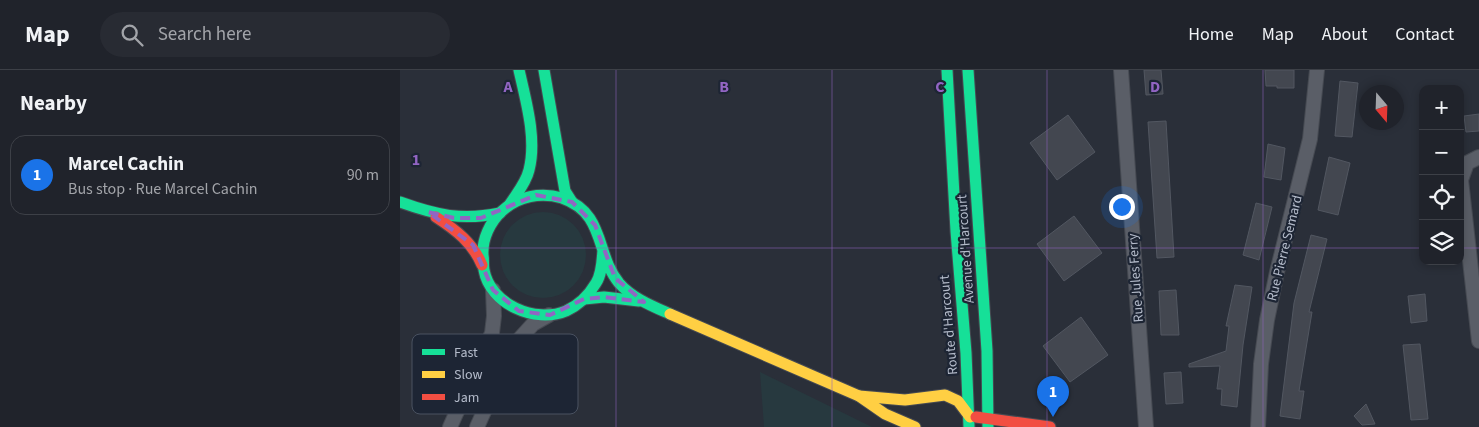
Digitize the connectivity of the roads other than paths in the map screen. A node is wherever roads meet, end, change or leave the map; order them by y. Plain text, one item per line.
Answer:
1 (519, 70) edge
2 (544, 70) edge
3 (947, 70) edge
4 (968, 70) edge
5 (1121, 70) edge
6 (1317, 70) edge
7 (1479, 157) edge
8 (400, 202) edge
9 (572, 202) junction
10 (510, 204) junction
11 (428, 212) junction
12 (500, 213) junction
13 (956, 232) joint
14 (603, 250) junction
15 (484, 268) junction
16 (493, 290) junction
17 (584, 299) junction
18 (644, 302) junction
19 (550, 315) junction
20 (492, 334) edge
21 (524, 334) edge
22 (1479, 341) edge
23 (859, 396) junction
24 (456, 414) edge
25 (483, 414) edge
26 (969, 422) edge
27 (988, 422) edge
28 (450, 427) edge
29 (477, 427) edge
30 (915, 427) edge
31 (960, 427) edge
32 (1050, 427) edge
33 (1146, 427) edge
34 (1258, 427) edge

1 - 10 main road
2 - 9 main road
3 - 13 main road, Avenue d'Harcourt
4 - 27 main road, Avenue d'Harcourt
5 - 33 street, Rue Jules Ferry
6 - 34 street, Rue Pierre Semard
7 - 22 street
8 - 11 main road
9 - 10 main road
9 - 14 main road
10 - 12 main road
11 - 12 main road
11 - 15 main road
12 - 15 main road
13 - 26 main road, Route d'Harcourt
14 - 17 main road
14 - 18 main road
15 - 16 main road
16 - 19 main road
16 - 20 street
17 - 18 main road
17 - 19 main road
18 - 23 main road
19 - 21 street
23 - 26 main road
23 - 30 main road
24 - 28 street
25 - 29 street
26 - 27 main road
26 - 31 main road
27 - 32 main road

